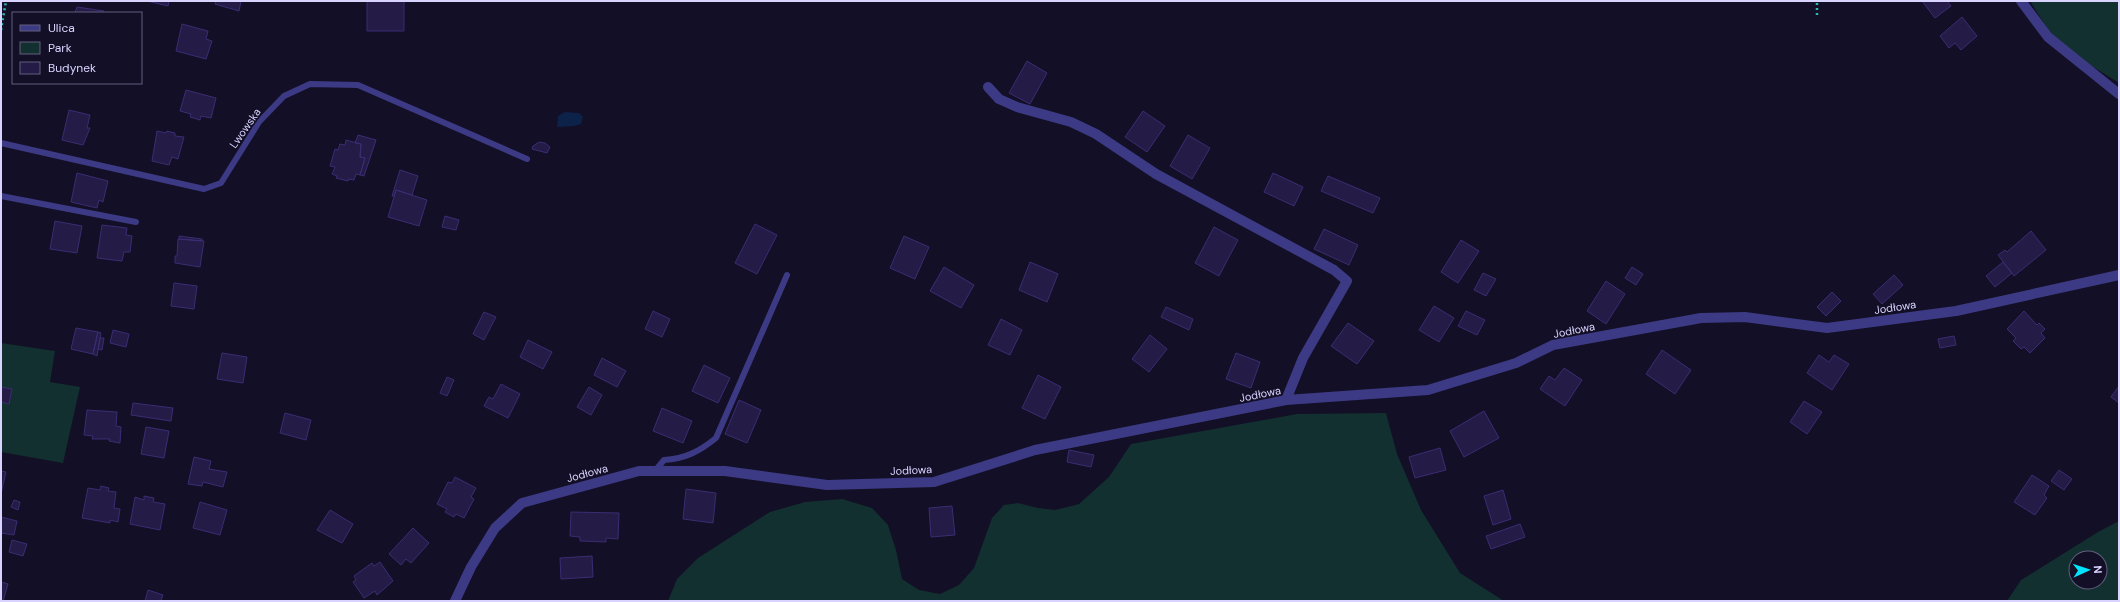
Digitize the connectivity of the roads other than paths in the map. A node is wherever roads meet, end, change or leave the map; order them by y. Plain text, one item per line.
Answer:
1 (2021, 1) edge
2 (988, 87) dead end
3 (2119, 94) edge
4 (1, 143) edge
5 (527, 159) dead end
6 (1, 196) edge
7 (136, 222) dead end
8 (787, 275) dead end
9 (2119, 275) edge
10 (1286, 400) junction
11 (655, 471) junction
12 (456, 601) edge

1 - 3 street
2 - 10 street
4 - 5 lane, Lwowska
6 - 7 lane
8 - 11 lane
9 - 10 street, Jodłowa
10 - 11 street, Jodłowa
11 - 12 street, Jodłowa

